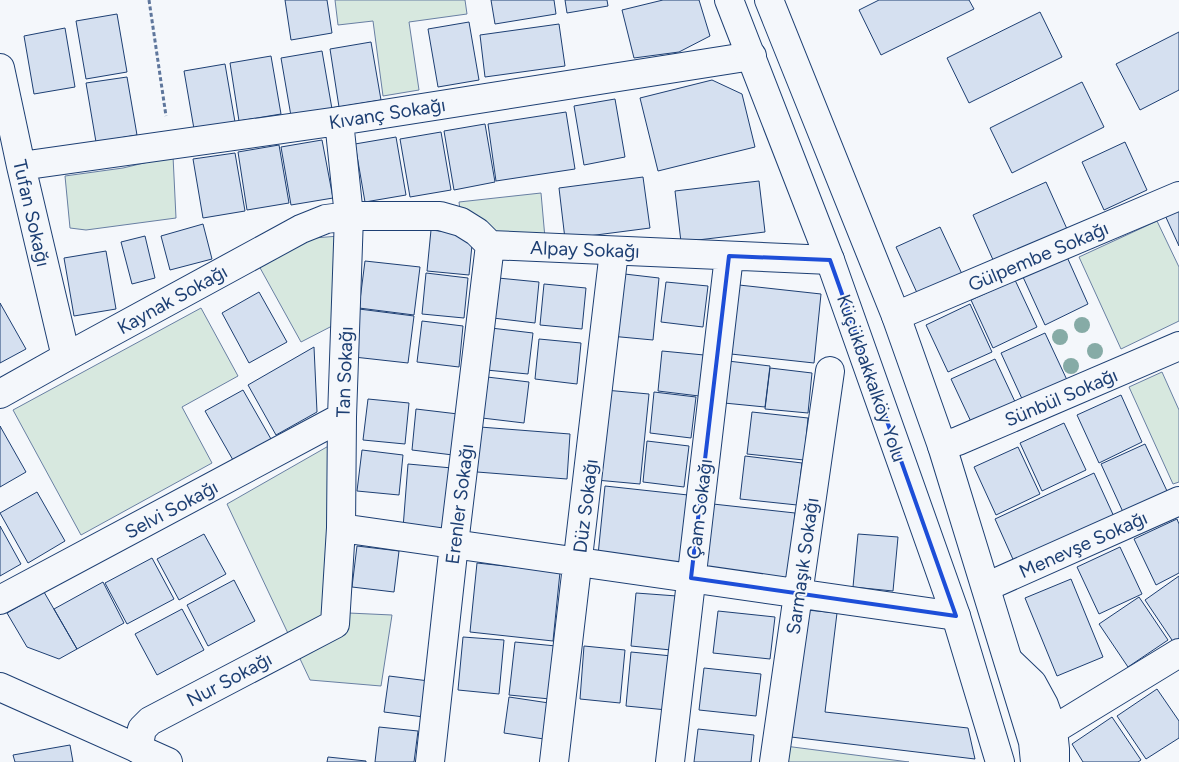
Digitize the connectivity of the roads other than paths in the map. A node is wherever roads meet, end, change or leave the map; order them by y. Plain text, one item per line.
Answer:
1 (729, 0) edge
2 (769, 0) edge
3 (752, 56) junction
4 (0, 68) edge
5 (339, 121) junction
6 (21, 166) junction
7 (1179, 196) edge
8 (349, 216) junction
9 (490, 245) junction
10 (614, 251) junction
11 (729, 256) junction
12 (830, 260) junction
13 (896, 316) junction
14 (1179, 346) edge
15 (66, 357) junction
16 (830, 371) dead end
17 (0, 394) edge
18 (342, 417) junction
19 (942, 446) junction
20 (1179, 501) edge
21 (342, 528) junction
22 (454, 544) junction
23 (578, 562) junction
24 (691, 578) junction
25 (986, 586) junction
26 (798, 594) junction
27 (0, 600) edge
28 (956, 616) junction
29 (335, 624) joint
30 (1179, 653) edge
31 (1008, 660) junction
32 (0, 687) edge
33 (1053, 730) junction
34 (138, 749) junction
35 (168, 762) edge
36 (430, 762) edge
37 (554, 762) edge
38 (670, 762) edge
39 (774, 762) edge
40 (1000, 762) edge
41 (1035, 762) edge
42 (1055, 762) edge

1 - 3 street, Küçükbakkalköy Yolu
2 - 13 street
3 - 5 street, Kıvanç Sokağı
3 - 12 street, Küçükbakkalköy Yolu
4 - 6 street, Tufan Sokağı
5 - 6 street, Kıvanç Sokağı
5 - 8 street, Tan Sokağı
6 - 15 street, Tufan Sokağı
7 - 13 street, Gülpembe Sokağı
8 - 9 street
8 - 15 street, Kaynak Sokağı
8 - 18 street, Tan Sokağı
9 - 10 street, Alpay Sokağı
9 - 22 street, Erenler Sokağı
10 - 11 street, Alpay Sokağı
10 - 23 street, Düz Sokağı
11 - 12 street, Alpay Sokağı
11 - 24 street, Çam Sokağı
12 - 28 street, Küçükbakkalköy Yolu
13 - 19 street
14 - 19 street, Sünbül Sokağı
15 - 17 street, Kaynak Sokağı
16 - 26 street, Sarmaşık Sokağı
18 - 21 street, Tan Sokağı
18 - 27 street, Selvi Sokağı
19 - 25 street
20 - 25 street, Menevşe Sokağı
21 - 22 street
21 - 29 street, Tan Sokağı
22 - 23 street
22 - 36 street, Erenler Sokağı
23 - 24 street
23 - 37 street, Düz Sokağı
24 - 26 street
24 - 38 street, Çam Sokağı
25 - 31 street
26 - 28 street
26 - 39 street, Sarmaşık Sokağı
28 - 40 street, Küçükbakkalköy Yolu
29 - 34 street, Nur Sokağı
30 - 33 street
31 - 33 street
31 - 41 street
32 - 34 street
33 - 42 street
34 - 35 street

